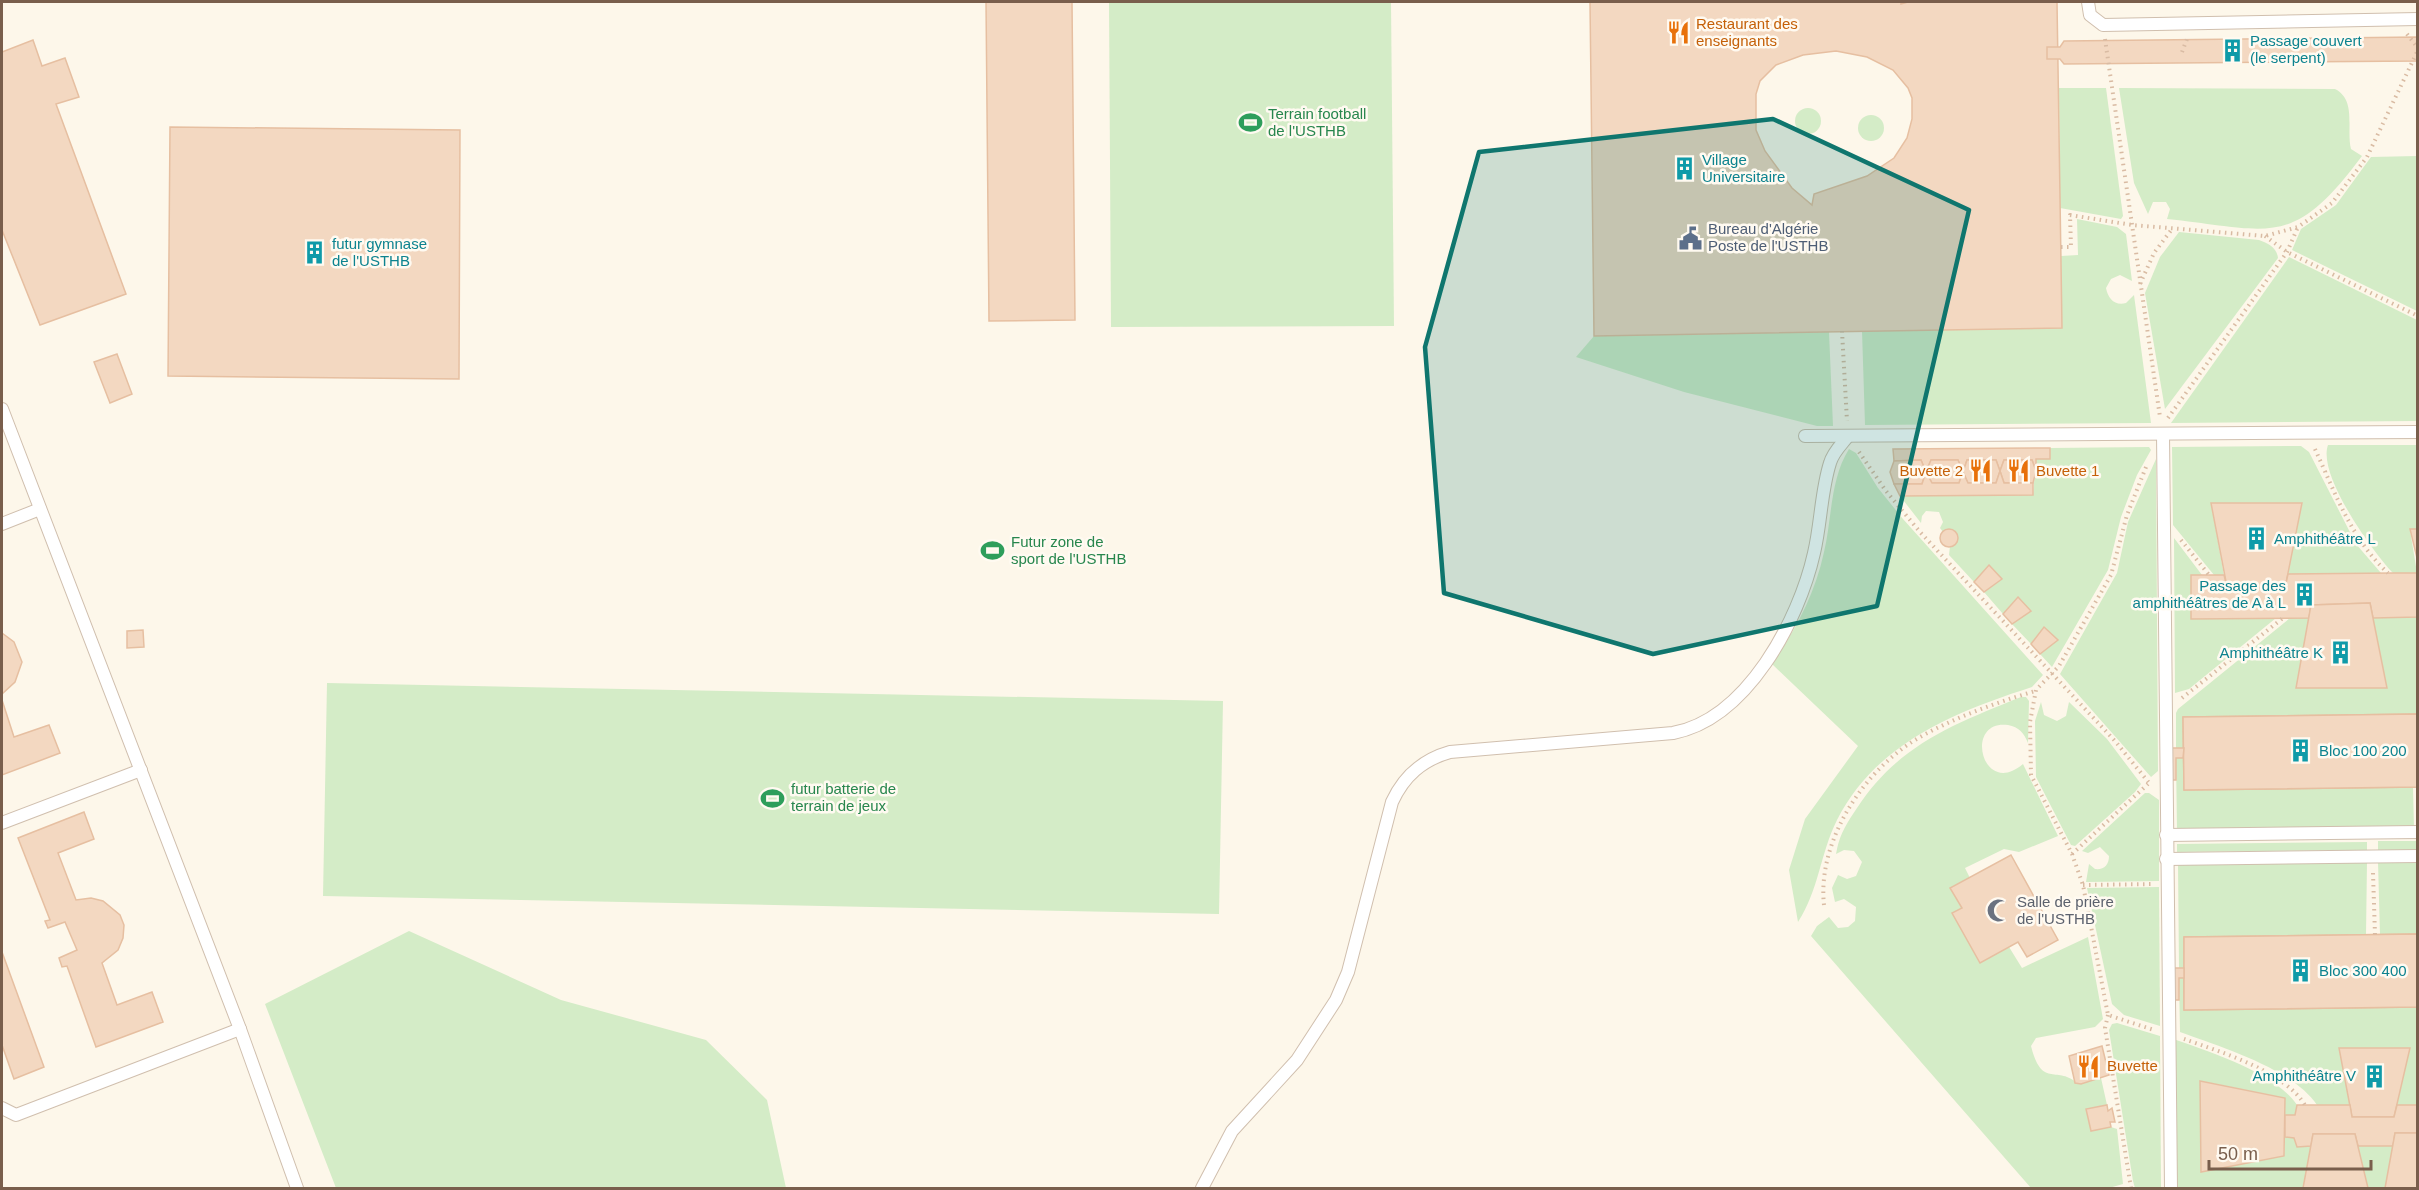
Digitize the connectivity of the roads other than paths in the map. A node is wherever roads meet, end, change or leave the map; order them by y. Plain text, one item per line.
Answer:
1 (2088, 2) edge
2 (2418, 19) edge
3 (2, 409) edge
4 (2418, 432) edge
5 (2163, 434) junction
6 (1804, 436) dead end
7 (1848, 436) junction
8 (40, 509) junction
9 (2, 524) edge
10 (141, 770) junction
11 (2, 823) edge
12 (2418, 832) edge
13 (2166, 835) junction
14 (2418, 856) edge
15 (2166, 859) junction
16 (240, 1029) junction
17 (2, 1108) edge
18 (297, 1188) edge
19 (1202, 1188) edge
20 (2170, 1188) edge

1 - 2 lane
3 - 8 lane
4 - 5 lane
5 - 7 lane
5 - 13 lane
6 - 7 lane
7 - 19 lane
8 - 9 lane
8 - 10 lane
10 - 11 lane
10 - 16 lane
12 - 13 lane
13 - 15 lane
14 - 15 lane
15 - 20 lane
16 - 17 lane
16 - 18 lane

